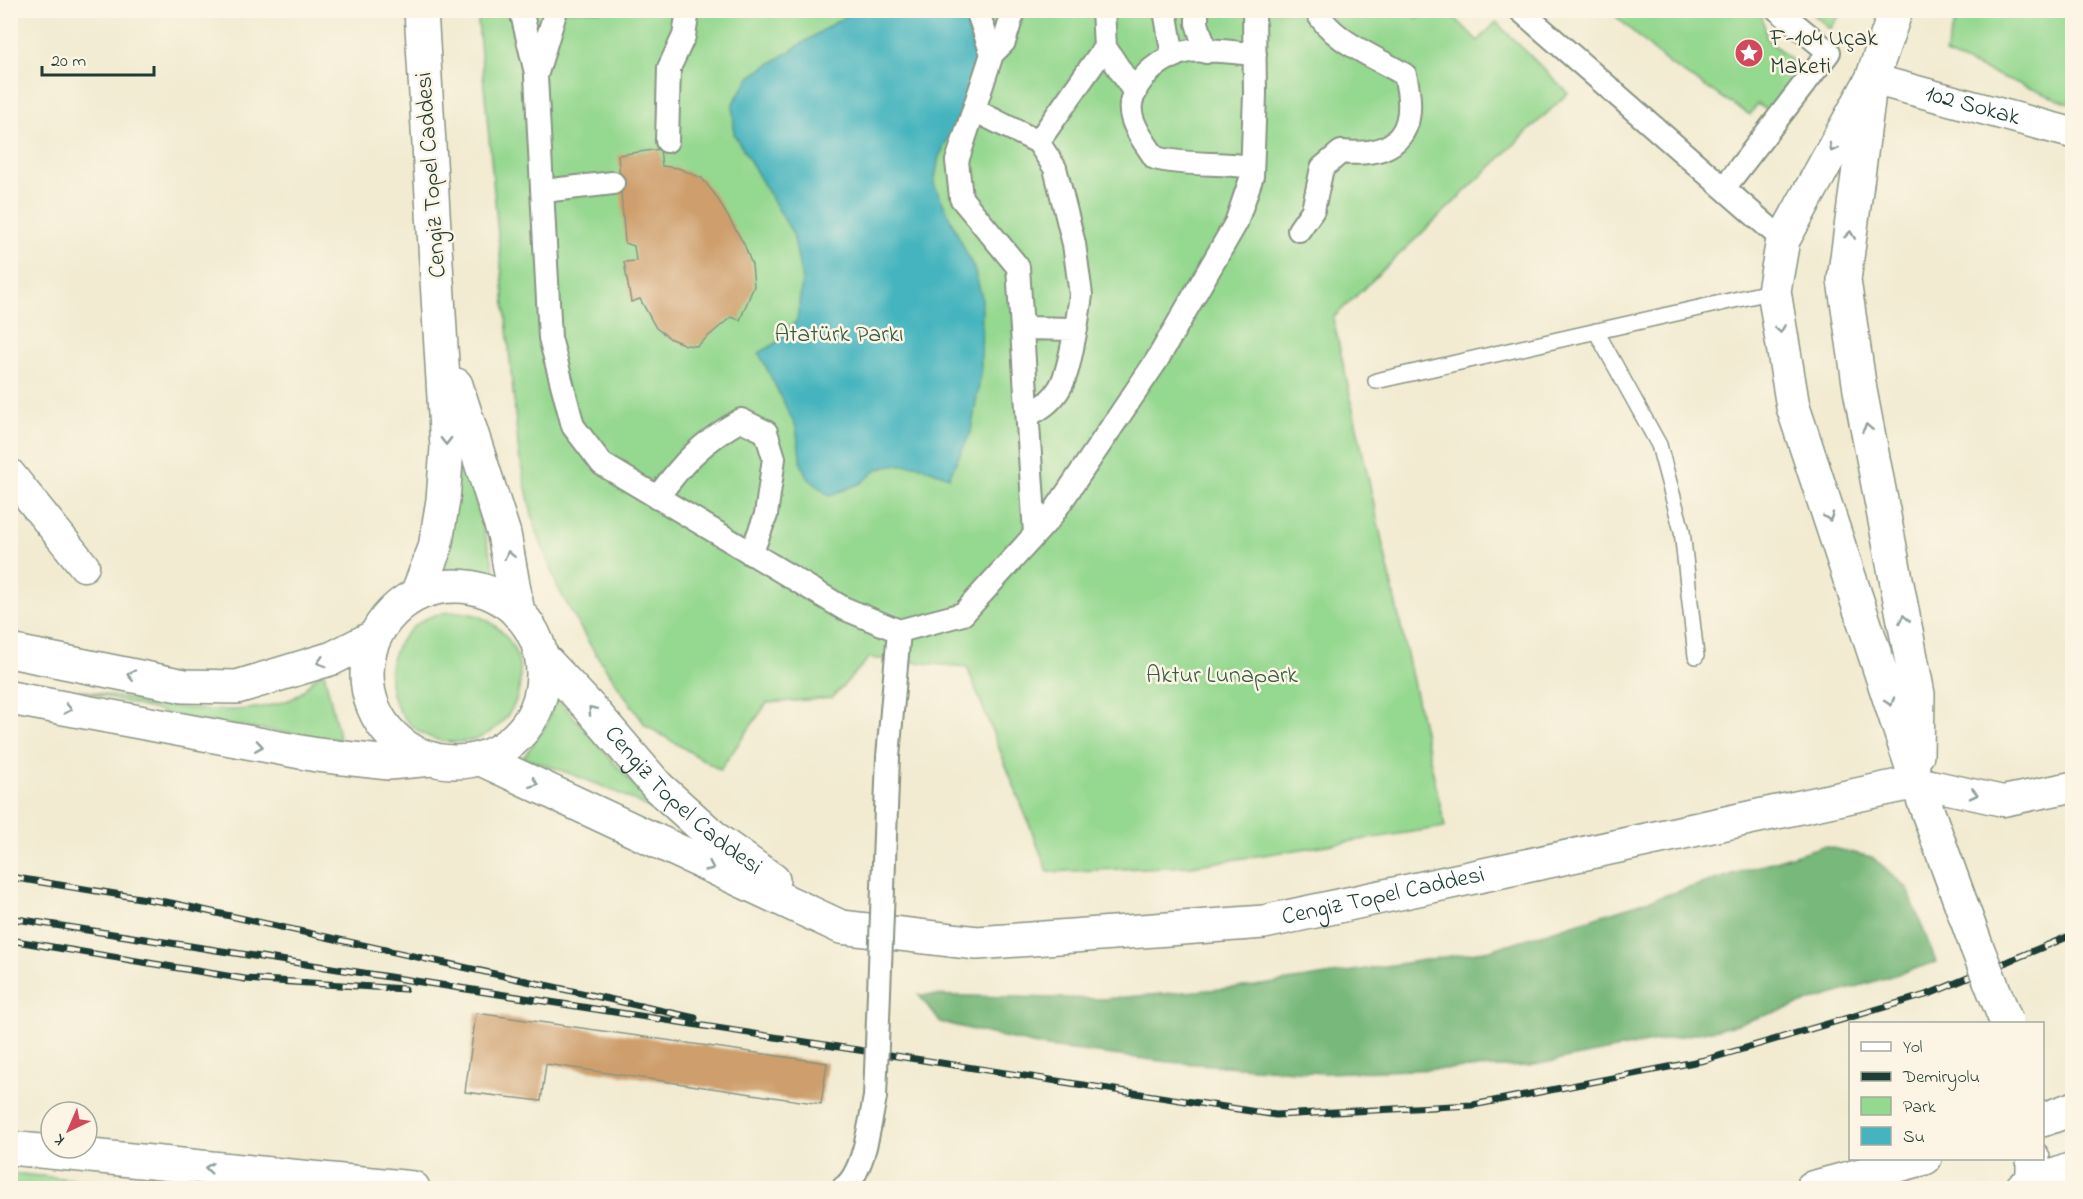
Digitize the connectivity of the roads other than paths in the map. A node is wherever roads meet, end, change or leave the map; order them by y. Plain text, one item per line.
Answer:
1 (421, 10) edge
2 (521, 10) edge
3 (556, 10) edge
4 (688, 10) edge
5 (977, 10) edge
6 (1014, 10) edge
7 (1103, 10) edge
8 (1165, 10) edge
9 (1197, 10) edge
10 (1254, 10) edge
11 (1316, 10) edge
12 (1520, 10) edge
13 (1778, 10) edge
14 (1896, 10) edge
15 (1105, 47) junction
16 (1206, 52) junction
17 (992, 54) junction
18 (1255, 54) junction
19 (1173, 57) junction
20 (536, 76) junction
21 (1872, 78) junction
22 (1135, 93) junction
23 (974, 110) junction
24 (2073, 133) edge
25 (667, 141) dead end
26 (1038, 142) junction
27 (1252, 166) junction
28 (613, 183) dead end
29 (1724, 188) junction
30 (543, 191) junction
31 (1299, 230) dead end
32 (1783, 240) junction
33 (1774, 291) junction
34 (1022, 328) junction
35 (1076, 329) junction
36 (1596, 331) junction
37 (442, 340) junction
38 (1376, 381) dead end
39 (1028, 415) junction
40 (10, 474) edge
41 (657, 498) junction
42 (1035, 534) junction
43 (751, 554) junction
44 (84, 566) dead end
45 (417, 594) junction
46 (518, 613) junction
47 (899, 631) junction
48 (374, 637) junction
49 (10, 651) edge
50 (542, 657) junction
51 (1696, 657) dead end
52 (10, 698) edge
53 (432, 759) junction
54 (481, 759) junction
55 (1917, 782) junction
56 (2073, 787) edge
57 (841, 927) junction
58 (2006, 1022) edge
59 (2073, 1109) edge
60 (2044, 1120) edge
61 (10, 1148) edge
62 (1917, 1160) edge
63 (2073, 1169) edge
64 (2030, 1180) edge
65 (414, 1188) edge
66 (843, 1188) edge
67 (1812, 1188) edge

1 - 37 main road, Cengiz Topel Caddesi
2 - 20 street
3 - 20 street
4 - 25 street
5 - 17 street
6 - 17 street
7 - 15 street
8 - 19 street
9 - 16 street
10 - 18 street
11 - 31 street
12 - 29 street
13 - 29 street
14 - 21 main road
15 - 22 street
15 - 26 street
16 - 18 street
16 - 19 street
17 - 23 street
18 - 27 street
19 - 22 street
20 - 30 street
21 - 24 street, 102 Sokak
21 -> 32 main road
55 -> 21 main road
22 - 27 street
23 - 26 street
23 - 34 street
26 - 35 street
27 - 42 street
28 - 30 street
29 - 32 street
30 - 41 street
32 - 33 main road
33 - 36 lane
33 -> 55 main road
34 - 35 street
34 - 39 street
35 - 39 street
36 - 38 lane
36 - 51 lane
37 -> 45 main road, Cengiz Topel Caddesi
46 -> 37 main road, Cengiz Topel Caddesi
39 - 42 street
40 - 44 street
41 - 43 street
41 - 43 street
42 - 47 street
43 - 47 street
45 - 46 main road, Cengiz Topel Caddesi
45 - 48 main road, Cengiz Topel Caddesi
46 - 50 main road, Cengiz Topel Caddesi
47 - 66 street, bridge
48 -> 49 main road
48 - 53 main road, Cengiz Topel Caddesi
50 - 54 main road, Cengiz Topel Caddesi
57 -> 50 main road, Cengiz Topel Caddesi
52 -> 53 main road
53 - 54 main road, Cengiz Topel Caddesi
54 -> 57 main road, Cengiz Topel Caddesi
55 -> 56 street
55 - 57 main road, Cengiz Topel Caddesi
55 - 58 main road, bridge
59 - 60 main road
65 -> 61 main road
62 - 67 main road
63 - 64 main road

